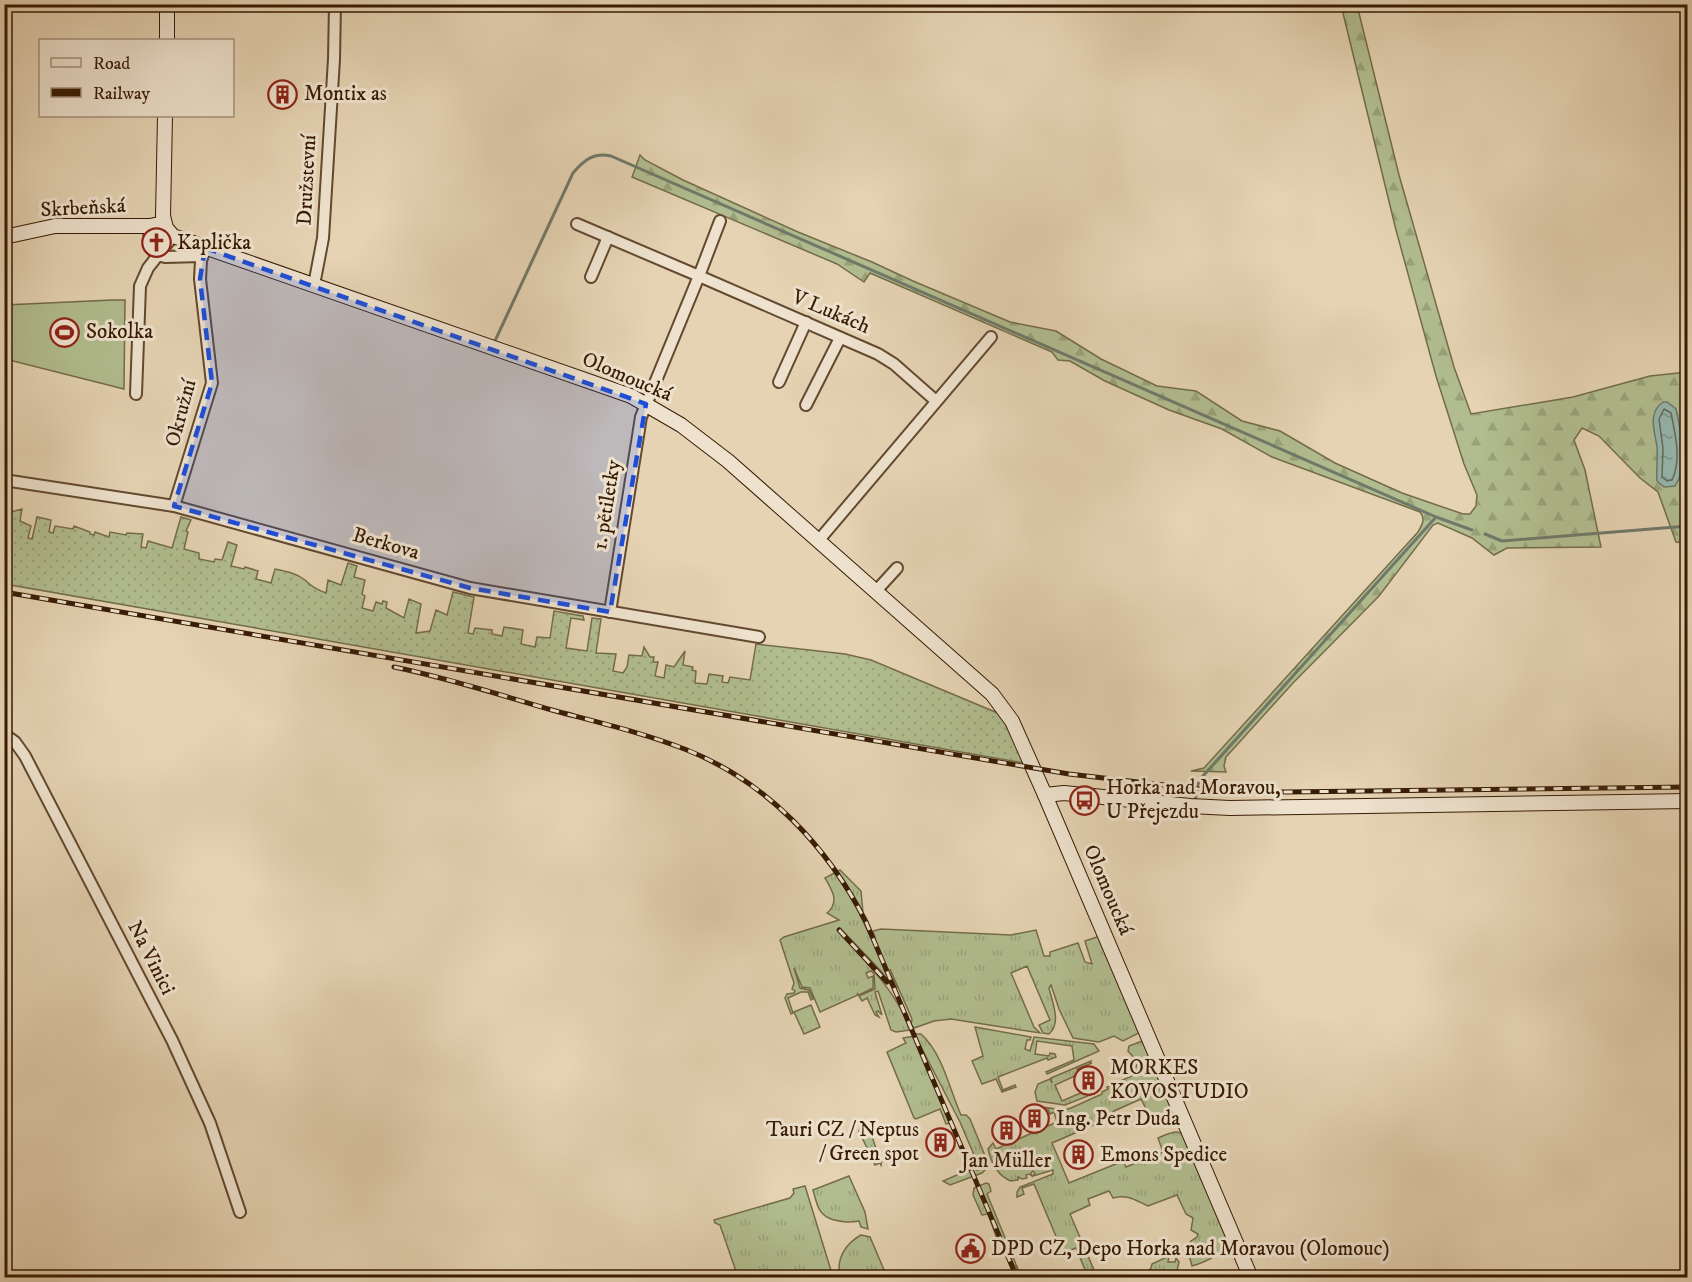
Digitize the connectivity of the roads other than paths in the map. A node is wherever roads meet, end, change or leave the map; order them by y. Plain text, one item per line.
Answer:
1 (167, 4) edge
2 (335, 4) edge
3 (166, 39) edge
4 (165, 117) edge
5 (720, 221) dead end
6 (164, 223) junction
7 (577, 224) dead end
8 (149, 226) junction
9 (173, 236) junction
10 (4, 237) edge
11 (608, 237) junction
12 (204, 252) junction
13 (157, 255) junction
14 (591, 276) dead end
15 (699, 276) junction
16 (314, 285) junction
17 (806, 322) junction
18 (991, 337) dead end
19 (840, 338) junction
20 (779, 382) dead end
21 (136, 394) dead end
22 (936, 401) junction
23 (646, 404) junction
24 (806, 405) dead end
25 (4, 480) edge
26 (174, 506) junction
27 (819, 540) junction
28 (897, 568) dead end
29 (876, 591) junction
30 (610, 612) junction
31 (759, 637) dead end
32 (4, 734) edge
33 (1045, 795) junction
34 (1688, 801) edge
35 (240, 1212) dead end
36 (1251, 1278) edge

1 - 3 street
2 - 16 street, Družstevní
4 - 6 street
5 - 15 street
6 - 8 street, Skrbeňská
6 - 9 street
7 - 11 street, V Lukách
8 - 10 street, Skrbeňská
8 - 13 street
9 - 12 street, Olomoucká
9 - 13 street
11 - 14 street
11 - 15 street, V Lukách
12 - 13 street
12 - 16 street, Olomoucká
12 - 26 street, Okružní
13 - 21 street
15 - 17 street, V Lukách
15 - 23 street
16 - 23 street, Olomoucká
17 - 19 street, V Lukách
17 - 20 street
18 - 22 street
19 - 22 street, V Lukách
19 - 24 street
22 - 27 street
23 - 27 street, Olomoucká
23 - 30 street, 1. pětiletky
25 - 26 street, Berkova
26 - 30 street, Berkova
27 - 29 street, Olomoucká
28 - 29 street
29 - 33 street, Olomoucká
30 - 31 street, Berkova
32 - 35 street, Na Vinici
33 - 34 street
33 - 36 street, Olomoucká

